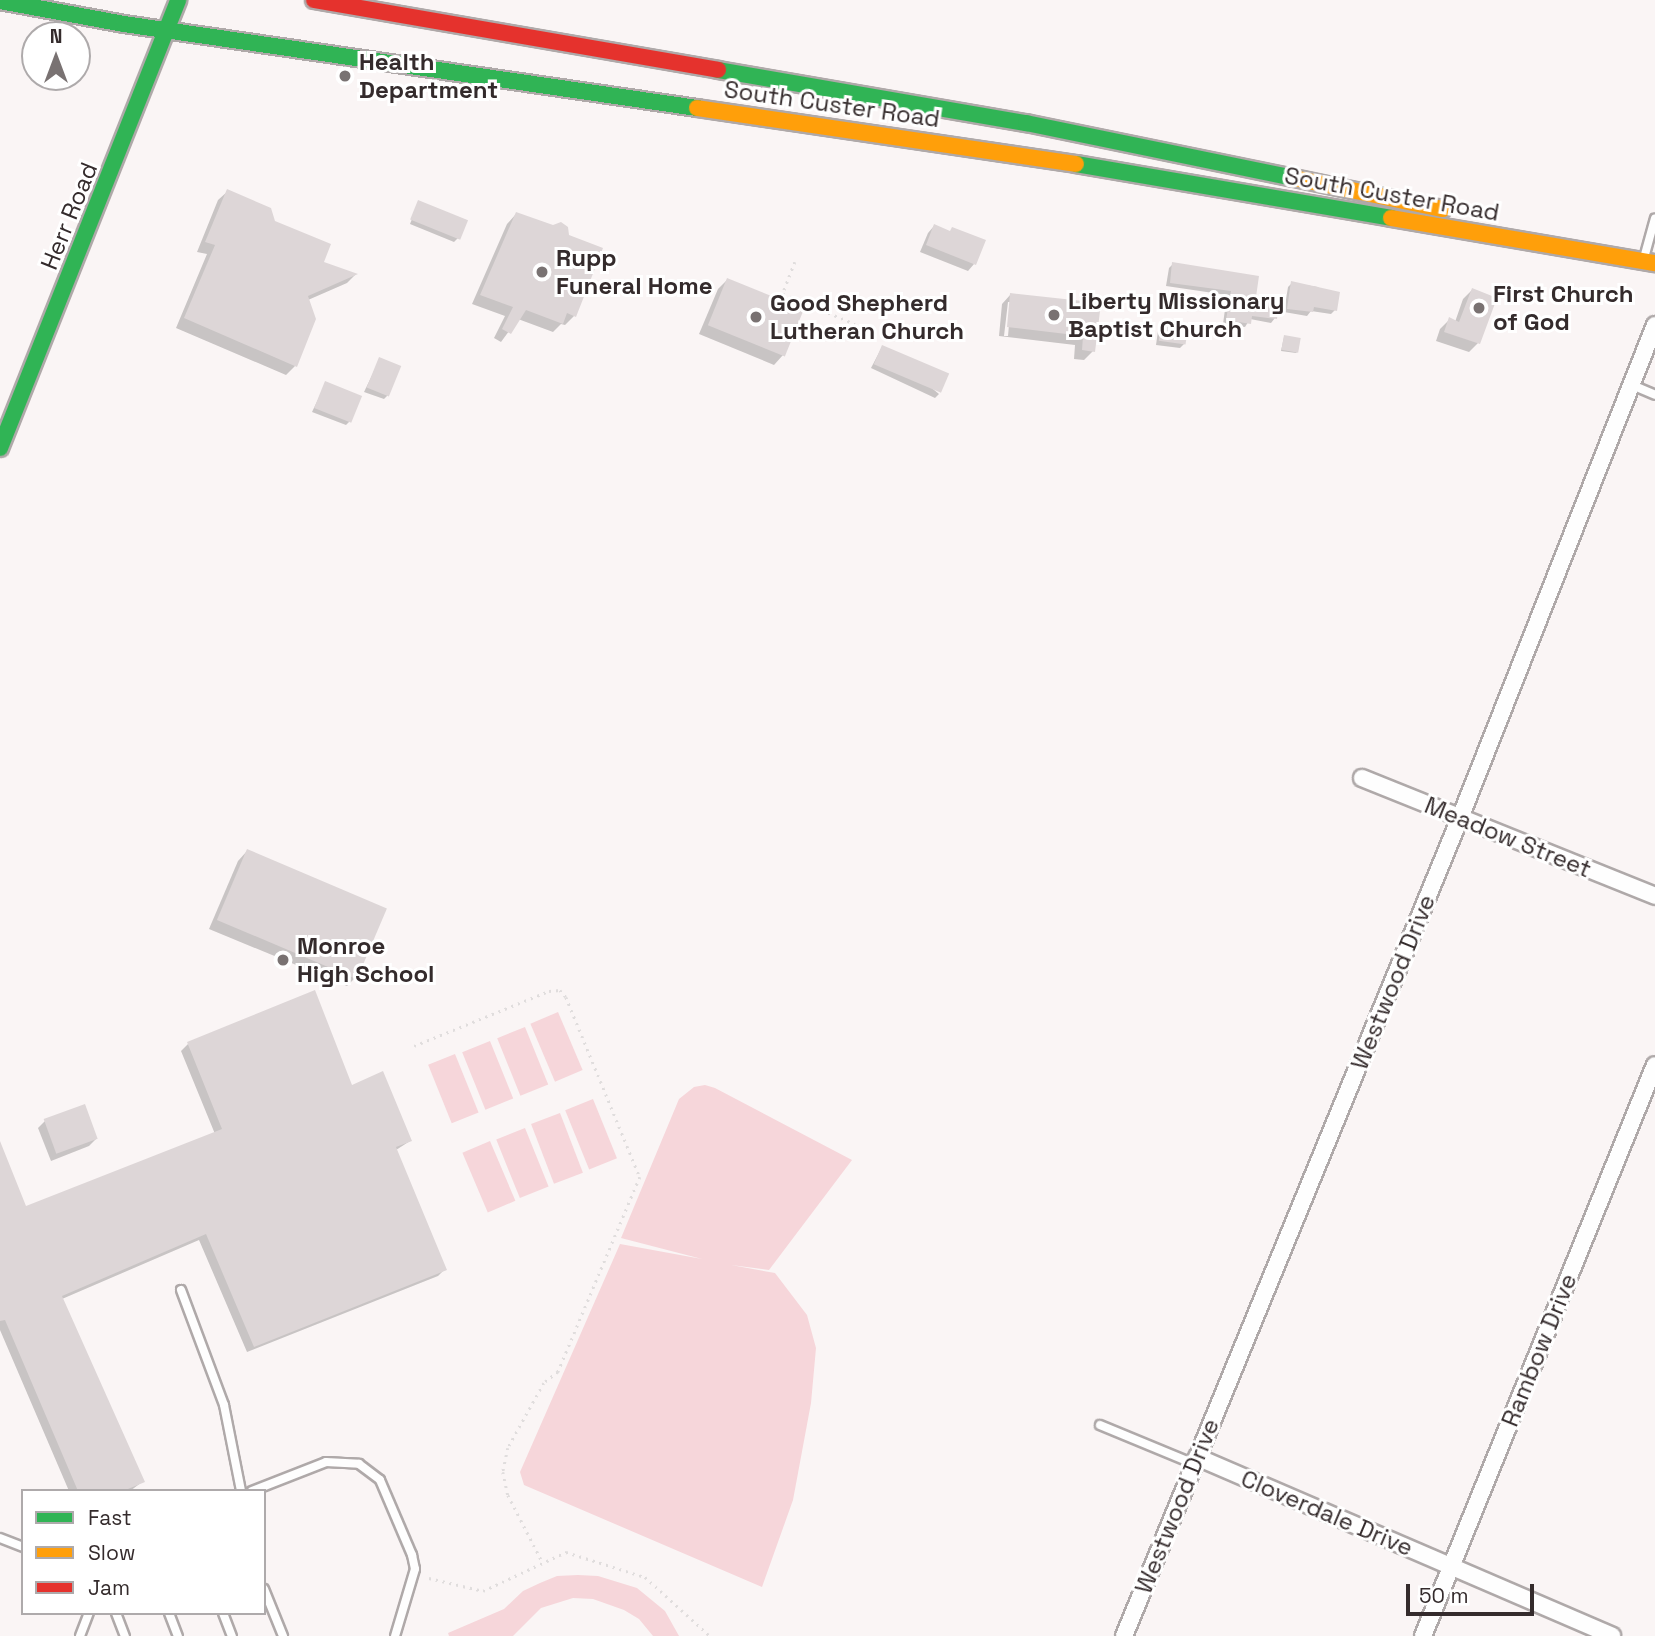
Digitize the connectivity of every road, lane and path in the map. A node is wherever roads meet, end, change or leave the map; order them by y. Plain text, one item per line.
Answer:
1 (178, 0) edge
2 (314, 0) edge
3 (0, 1) edge
4 (169, 30) junction
5 (1655, 218) edge
6 (1651, 261) edge
7 (794, 262) dead end
8 (855, 324) dead end
9 (1655, 325) edge
10 (1632, 385) junction
11 (1655, 395) edge
12 (0, 448) edge
13 (1362, 778) dead end
14 (1460, 818) junction
15 (1655, 895) edge
16 (414, 1046) dead end
17 (1655, 1065) edge
18 (181, 1290) dead end
19 (1100, 1425) dead end
20 (1195, 1461) junction
21 (241, 1489) edge
22 (257, 1489) edge
23 (0, 1538) edge
24 (21, 1546) edge
25 (543, 1563) junction
26 (1451, 1566) junction
27 (429, 1578) dead end
28 (266, 1594) edge
29 (88, 1615) edge
30 (117, 1615) edge
31 (170, 1615) edge
32 (224, 1615) edge
33 (80, 1636) edge
34 (125, 1636) edge
35 (178, 1636) edge
36 (232, 1636) edge
37 (283, 1636) edge
38 (395, 1636) edge
39 (710, 1636) edge
40 (1124, 1636) edge
41 (1423, 1636) edge
42 (1612, 1636) edge

1 - 4 main road, Herr Road
2 - 6 main road, South Custer Road
3 - 4 main road, South Custer Road
4 - 6 main road, South Custer Road
4 - 12 main road, Herr Road
5 - 6 lane
7 - 8 path
9 - 10 street, Westwood Drive
10 - 11 lane
10 - 14 street, Westwood Drive
13 - 14 street, Meadow Street
14 - 15 street, Meadow Street
14 - 20 street, Westwood Drive
16 - 25 path
17 - 26 street, Rambow Drive
18 - 21 lane
19 - 20 lane
20 - 26 street, Cloverdale Drive
20 - 40 street, Westwood Drive
22 - 38 lane
23 - 24 lane
25 - 27 path
25 - 39 path
26 - 41 street, Rambow Drive
26 - 42 street, Cloverdale Drive
28 - 37 lane
29 - 33 lane
30 - 34 lane
31 - 35 lane
32 - 36 lane

